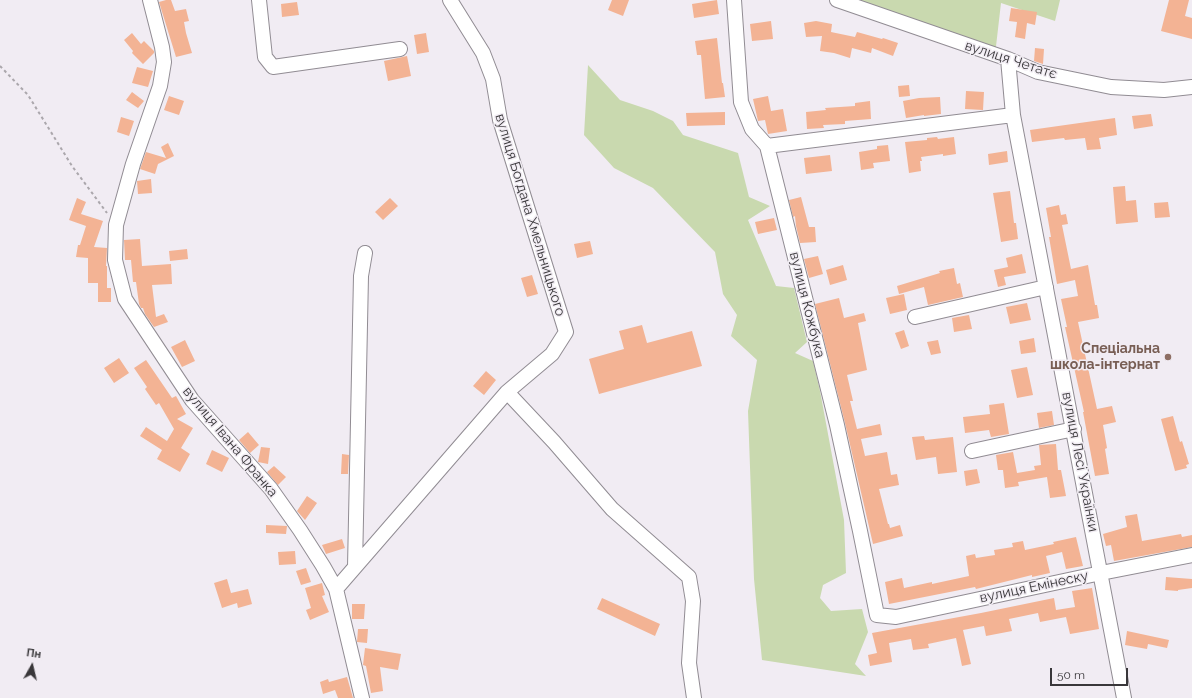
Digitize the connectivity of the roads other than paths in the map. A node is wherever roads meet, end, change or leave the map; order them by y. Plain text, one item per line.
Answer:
1 (150, 0) edge
2 (259, 0) edge
3 (450, 0) edge
4 (734, 0) edge
5 (837, 0) edge
6 (400, 49) dead end
7 (1008, 59) junction
8 (1192, 87) edge
9 (1013, 115) junction
10 (766, 146) junction
11 (365, 253) dead end
12 (1046, 288) junction
13 (915, 317) dead end
14 (507, 392) junction
15 (1074, 429) junction
16 (972, 450) dead end
17 (1192, 555) edge
18 (355, 567) junction
19 (1101, 573) junction
20 (336, 590) junction
21 (877, 615) joint
22 (362, 698) edge
23 (694, 698) edge
24 (1124, 698) edge

1 - 20 street, вулиця Івана Франка
2 - 6 street
3 - 14 street, вулиця Богдана Хмельницького
4 - 10 street, вулиця Кожбука
5 - 7 street, вулиця Четатє
7 - 8 street, вулиця Четатє
7 - 9 street, вулиця Лесі Українки
9 - 10 street
9 - 12 street, вулиця Лесі Українки
10 - 21 street, вулиця Кожбука
11 - 18 street
12 - 13 street
12 - 15 street, вулиця Лесі Українки
14 - 18 street, вулиця Богдана Хмельницького
14 - 23 street
15 - 16 street
15 - 19 street, вулиця Лесі Українки
17 - 19 street, вулиця Емінеску
18 - 20 street, вулиця Богдана Хмельницького
19 - 21 street, вулиця Емінеску
19 - 24 street, вулиця Лесі Українки
20 - 22 street, вулиця Івана Франка

